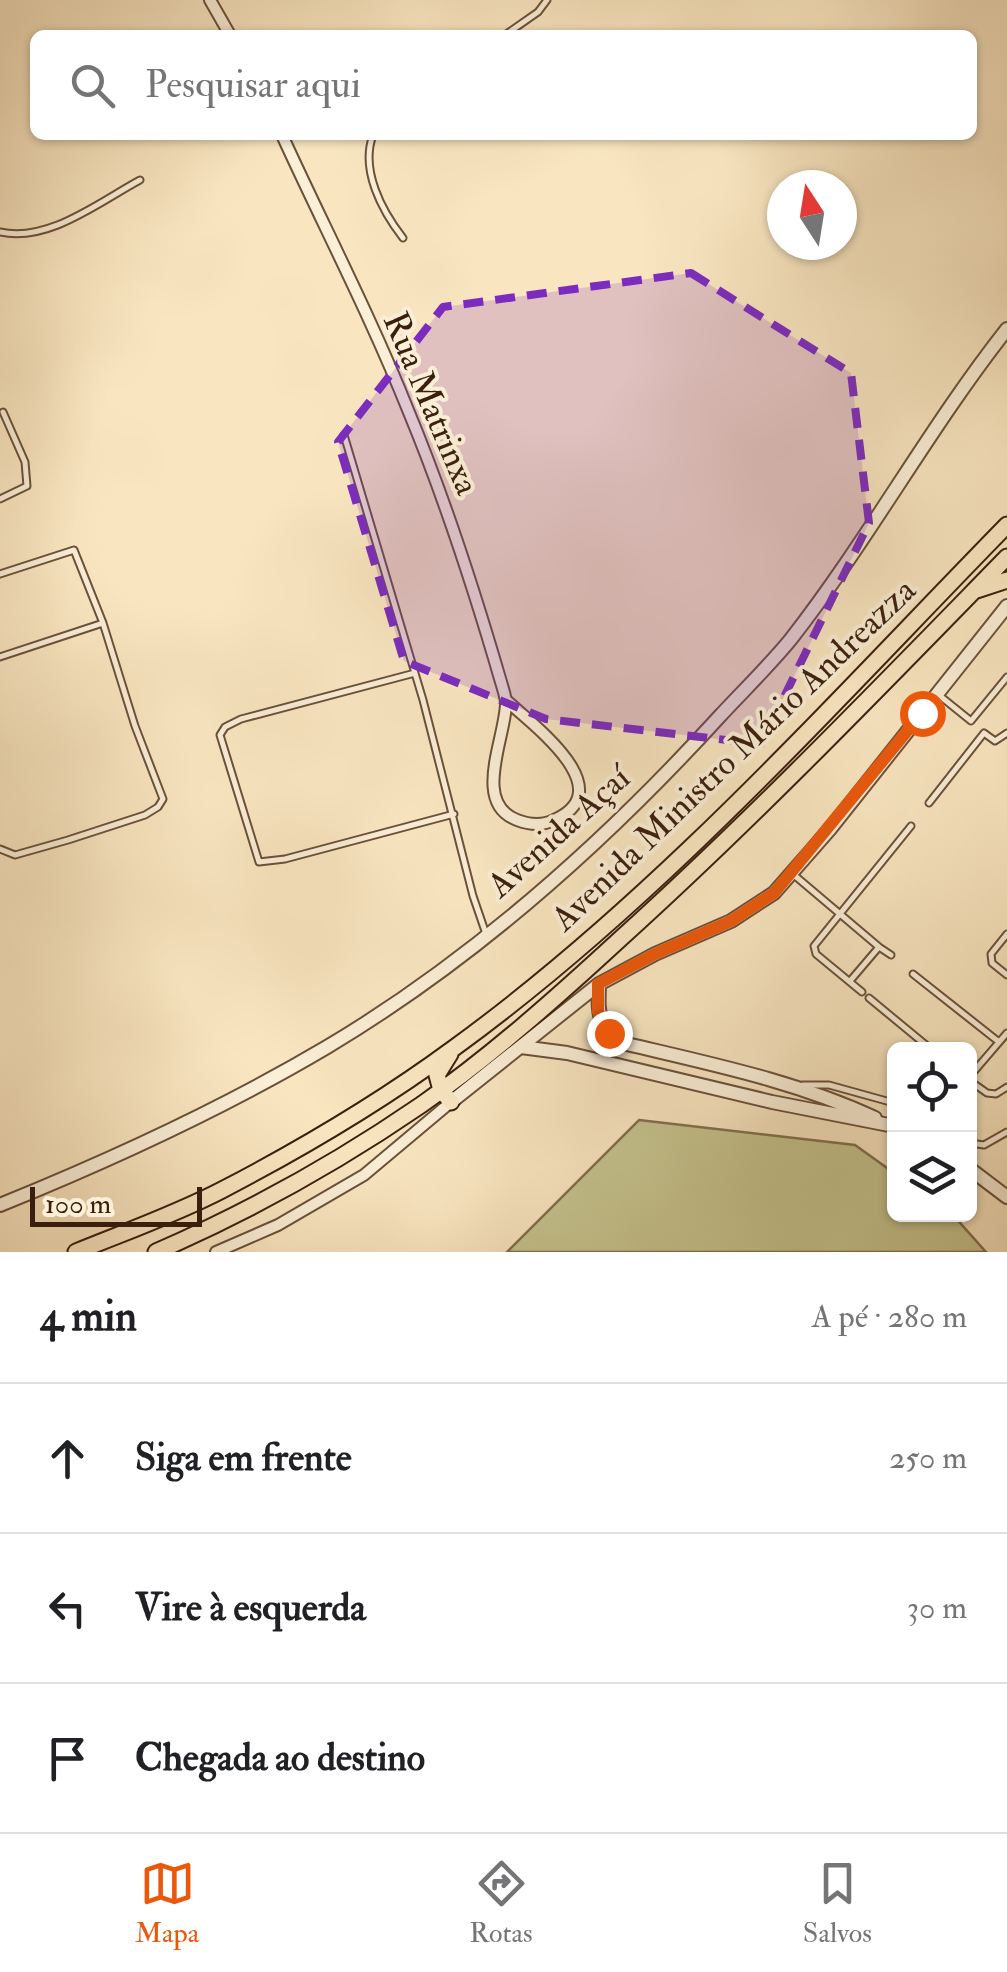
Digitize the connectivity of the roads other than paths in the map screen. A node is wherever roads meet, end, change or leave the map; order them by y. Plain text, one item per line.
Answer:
1 (210, 0) edge
2 (547, 0) edge
3 (227, 30) edge
4 (512, 30) edge
5 (284, 140) edge
6 (372, 140) edge
7 (140, 180) dead end
8 (0, 232) edge
9 (403, 238) dead end
10 (1007, 328) edge
11 (3, 412) dead end
12 (344, 435) dead end
13 (0, 499) edge
14 (1007, 525) edge
15 (1007, 557) edge
16 (0, 574) edge
17 (1007, 580) edge
18 (974, 592) junction
19 (1007, 606) edge
20 (104, 623) junction
21 (0, 657) edge
22 (415, 673) junction
23 (1007, 677) edge
24 (937, 694) junction
25 (506, 701) junction
26 (972, 721) junction
27 (1007, 732) edge
28 (984, 733) junction
29 (928, 803) dead end
30 (454, 814) junction
31 (910, 826) dead end
32 (0, 849) edge
33 (791, 873) junction
34 (840, 912) junction
35 (486, 934) junction
36 (1007, 934) edge
37 (879, 947) junction
38 (891, 956) dead end
39 (913, 974) dead end
40 (1007, 975) edge
41 (850, 981) junction
42 (598, 984) junction
43 (862, 992) dead end
44 (869, 998) dead end
45 (1007, 1032) edge
46 (922, 1042) edge
47 (999, 1042) junction
48 (626, 1044) junction
49 (521, 1047) junction
50 (454, 1049) junction
51 (615, 1065) junction
52 (977, 1069) edge
53 (778, 1080) junction
54 (977, 1085) edge
55 (796, 1086) junction
56 (1007, 1087) edge
57 (446, 1096) junction
58 (772, 1102) junction
59 (887, 1102) edge
60 (887, 1124) edge
61 (887, 1126) edge
62 (1007, 1132) edge
63 (977, 1143) edge
64 (977, 1174) edge
65 (1007, 1197) edge
66 (4, 1199) edge
67 (76, 1252) edge
68 (156, 1252) edge
69 (216, 1252) edge

1 - 3 street
2 - 4 lane
5 - 25 street, Rua Matrinxa
6 - 9 lane
7 - 8 lane
10 - 35 street, Avenida Açaí
11 - 13 lane
12 - 22 lane
14 - 50 main road, Avenida Ministro Mário Andreazza
15 - 18 main road, Avenida Ministro Mário Andreazza
16 - 20 lane
17 - 18 main road
18 - 57 main road, Avenida Ministro Mário Andreazza
19 - 24 street, Avenida Ministro Mário Andreazza
20 - 21 lane
20 - 32 lane
22 - 30 lane
22 - 30 lane
23 - 26 lane
24 - 26 lane
24 - 33 street, Avenida Ministro Mário Andreazza
25 - 25 street, Rua Matrinxa
26 - 28 lane
27 - 28 lane
28 - 29 lane
30 - 35 lane
31 - 34 lane
33 - 34 lane
33 - 42 street, Avenida Ministro Mário Andreazza
34 - 37 lane
34 - 41 lane
35 - 66 street, Avenida Açaí
36 - 40 lane
37 - 38 lane
37 - 41 lane
39 - 47 lane
41 - 43 lane
42 - 48 street
42 - 49 street, Avenida Ministro Mário Andreazza
44 - 46 lane
45 - 47 lane
47 - 52 lane
48 - 51 street
48 - 53 street
49 - 51 street
49 - 57 street, Avenida Ministro Mário Andreazza
50 - 57 main road
50 - 67 main road, Avenida Ministro Mário Andreazza
51 - 58 street
53 - 55 street
53 - 58 street
54 - 56 lane
55 - 59 lane
55 - 60 street
57 - 68 main road, Avenida Ministro Mário Andreazza
57 - 69 street
58 - 61 street
62 - 63 lane
64 - 65 street

